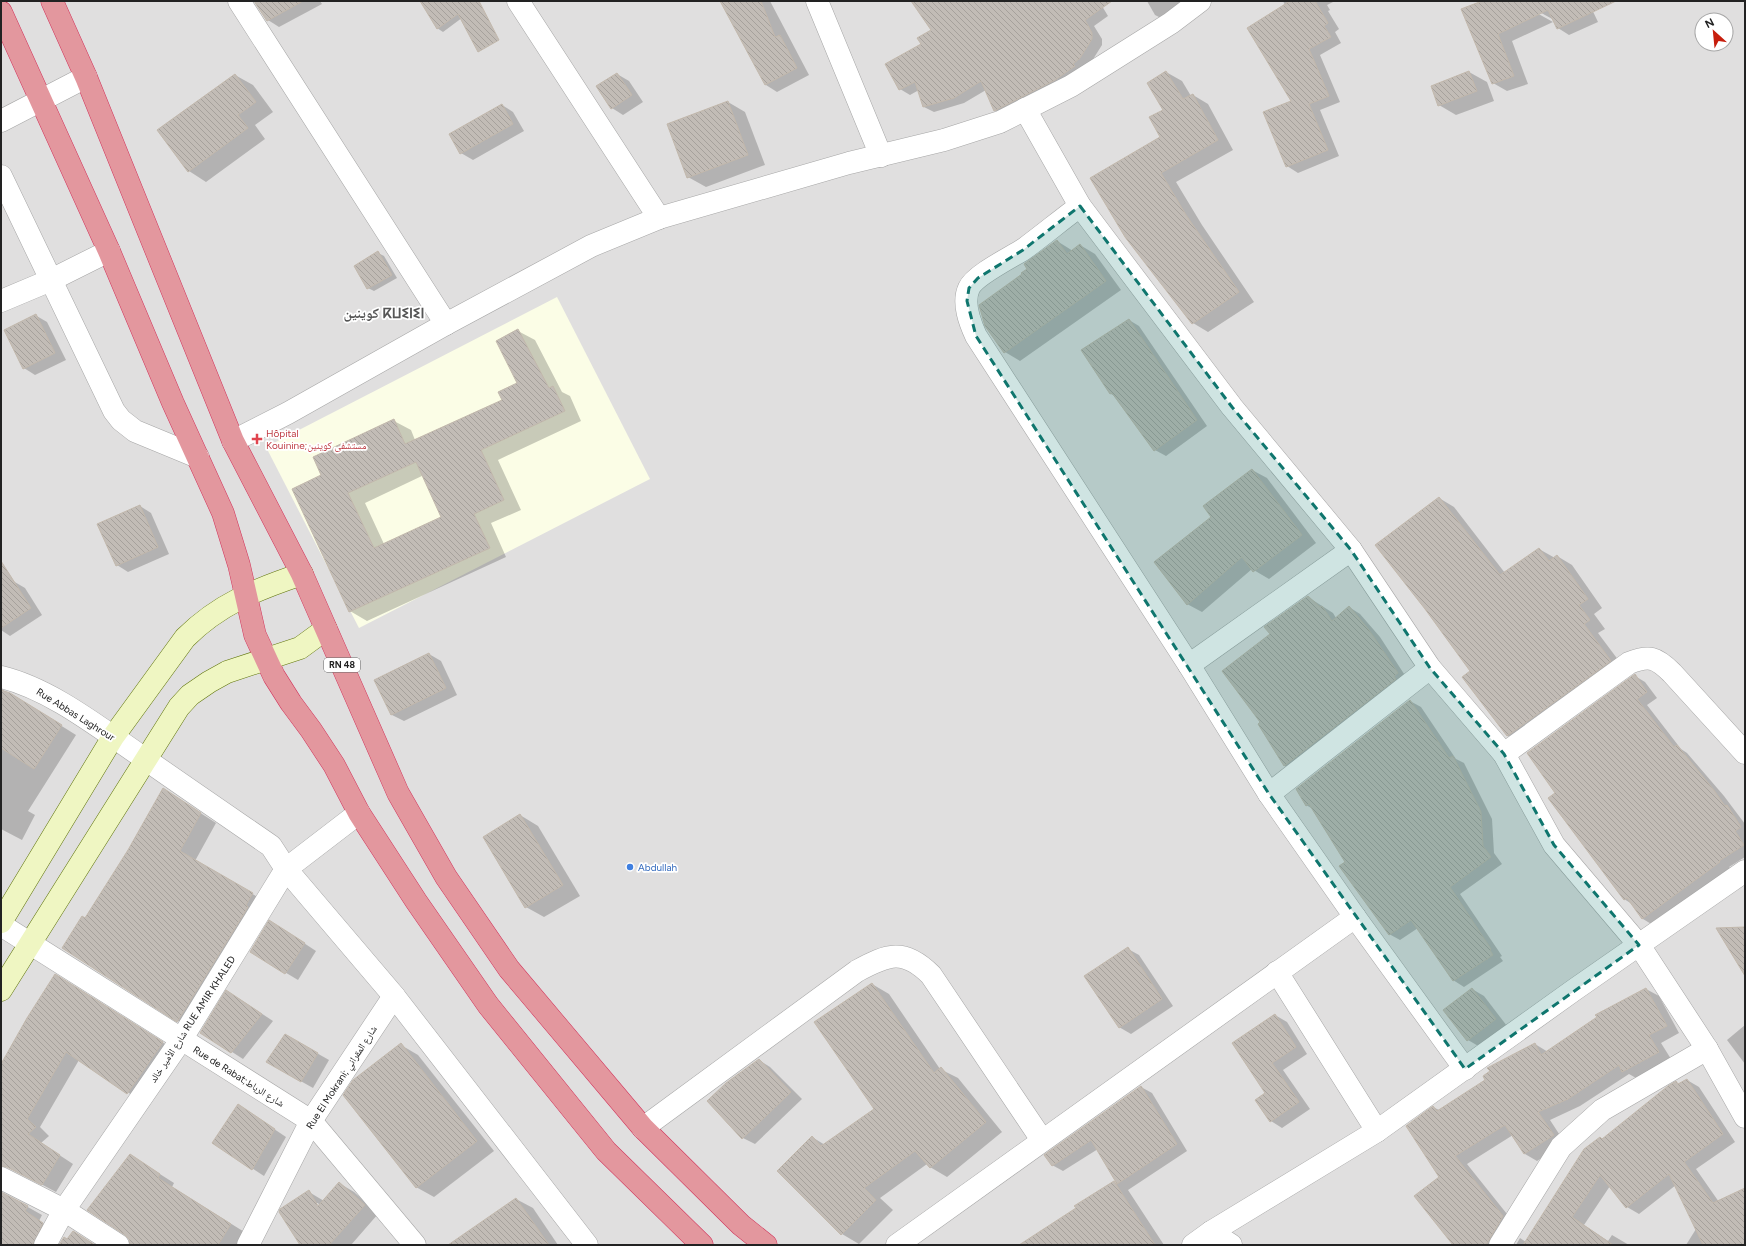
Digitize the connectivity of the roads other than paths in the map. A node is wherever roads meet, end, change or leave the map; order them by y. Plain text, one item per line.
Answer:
1 (52, 1) edge
2 (239, 1) edge
3 (518, 1) edge
4 (818, 1) edge
5 (1200, 1) edge
6 (1, 12) edge
7 (86, 77) junction
8 (41, 102) junction
9 (1025, 109) junction
10 (1, 121) edge
11 (881, 156) junction
12 (1, 176) edge
13 (1080, 206) junction
14 (660, 218) junction
15 (109, 251) junction
16 (51, 280) junction
17 (1, 301) edge
18 (446, 324) junction
19 (233, 441) junction
20 (198, 457) junction
21 (1351, 550) junction
22 (302, 574) junction
23 (246, 595) junction
24 (326, 629) junction
25 (266, 660) junction
26 (1189, 665) junction
27 (1430, 668) junction
28 (1, 677) edge
29 (113, 737) junction
30 (1745, 753) edge
31 (1504, 754) junction
32 (146, 760) junction
33 (1270, 794) junction
34 (359, 813) junction
35 (286, 869) junction
36 (1745, 872) edge
37 (1355, 917) junction
38 (1, 923) edge
39 (30, 943) junction
40 (1639, 945) junction
41 (1277, 972) junction
42 (1, 990) edge
43 (394, 996) junction
44 (181, 1040) junction
45 (1707, 1049) junction
46 (1465, 1069) junction
47 (1743, 1109) edge
48 (311, 1121) junction
49 (643, 1128) junction
50 (1377, 1131) junction
51 (1042, 1140) junction
52 (1, 1178) edge
53 (64, 1210) junction
54 (1211, 1232) junction
55 (45, 1245) edge
56 (118, 1245) edge
57 (248, 1245) edge
58 (415, 1245) edge
59 (587, 1245) edge
60 (702, 1245) edge
61 (766, 1245) edge
62 (898, 1245) edge
63 (1193, 1245) edge
64 (1231, 1245) edge
65 (1500, 1245) edge

1 - 7 highway, RN 48
2 - 18 street
3 - 14 street
4 - 11 street
5 - 9 street
6 - 8 highway
7 - 8 street
7 - 19 highway, RN 48
8 - 10 street
8 - 15 highway
9 - 11 street
9 - 13 street
11 - 14 street
12 - 16 street
13 - 21 street
13 - 26 street
14 - 18 street
15 - 16 street
15 - 20 highway
16 - 17 street
16 - 20 street
18 - 19 street
19 - 22 highway, RN 48
20 - 23 highway
21 - 26 street
21 - 27 street
22 - 23 main road
22 - 24 highway, RN 48
23 - 25 highway
23 - 29 main road
24 - 25 main road
24 - 49 highway, RN 48
25 - 32 main road
25 - 34 highway
26 - 33 street
27 - 31 street
27 - 33 street
28 - 29 street, Rue Abbas Laghrour
29 - 32 street, Rue Abbas Laghrour
29 - 38 main road
30 - 31 street
31 - 40 street
32 - 35 street, Rue Abbas Laghrour
32 - 39 main road
33 - 37 street
34 - 35 street, شارع الأمير خالد RUE AMIR KHALED
34 - 60 highway
35 - 43 street, Rue Abbas Laghrour
35 - 44 street, شارع الأمير خالد RUE AMIR KHALED
36 - 40 street
37 - 41 street
37 - 46 street
38 - 39 street, Rue de Rabat;شارع الرباط
39 - 42 main road
39 - 44 street, Rue de Rabat;شارع الرباط
40 - 45 street
40 - 46 street
41 - 50 street
41 - 51 street
43 - 48 street, Rue El Mokrani; شارع المقراني
43 - 59 street, Rue Abbas Laghrour
44 - 48 street, Rue de Rabat;شارع الرباط
44 - 53 street, شارع الأمير خالد RUE AMIR KHALED
45 - 47 street
45 - 65 street
46 - 50 street
48 - 57 street, Rue El Mokrani; شارع المقراني
48 - 58 street, Rue de Rabat;شارع الرباط
49 - 51 street
49 - 61 highway, RN 48
50 - 54 street
51 - 62 street
52 - 53 street
53 - 55 street, شارع الأمير خالد RUE AMIR KHALED
53 - 56 street
54 - 63 street
54 - 64 street

